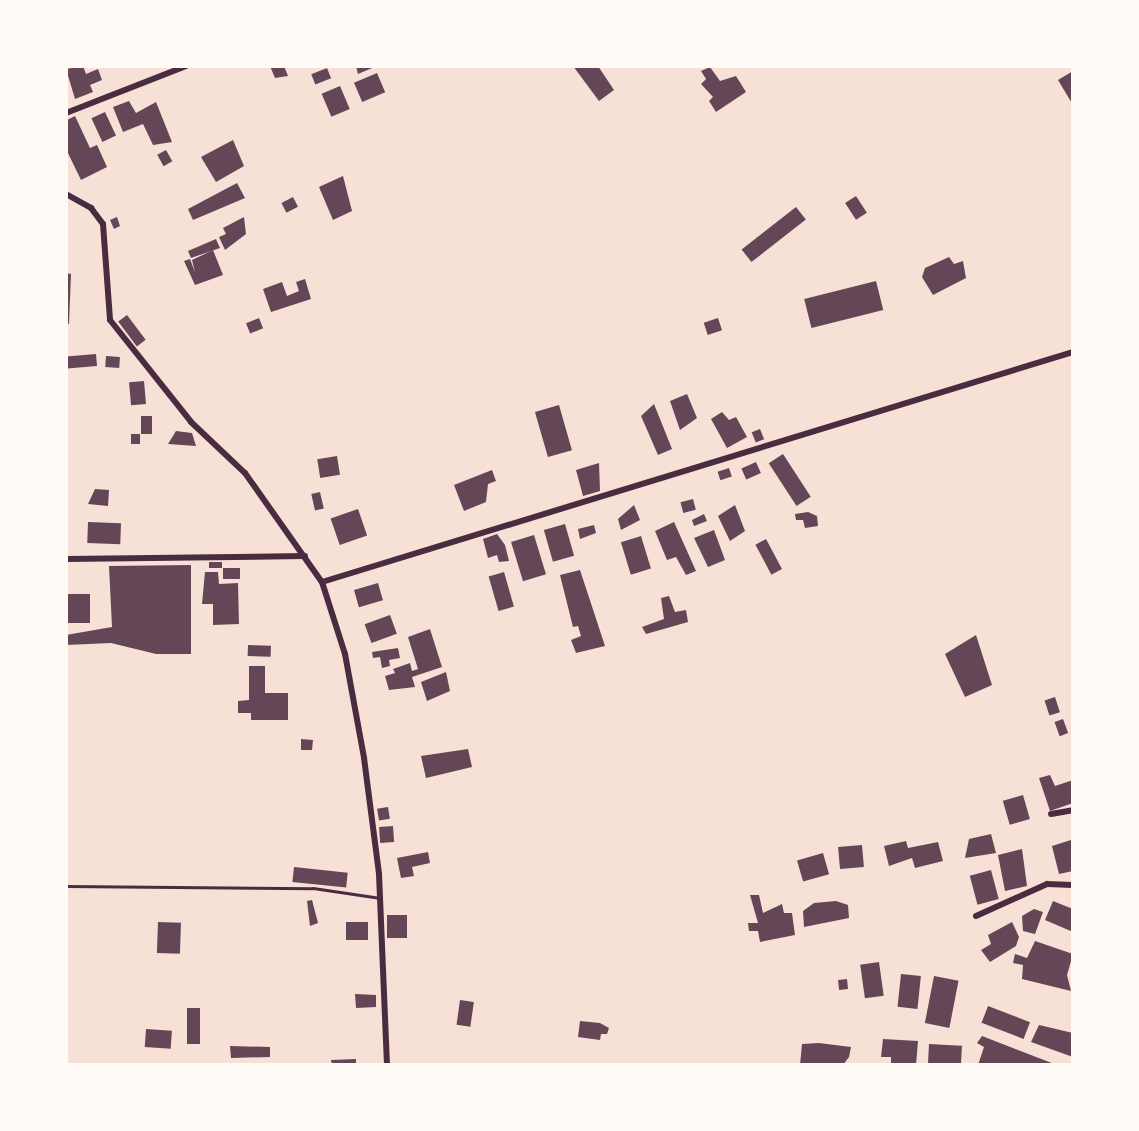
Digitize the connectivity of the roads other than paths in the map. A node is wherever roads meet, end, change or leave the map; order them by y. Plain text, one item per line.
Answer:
1 (186, 66) edge
2 (66, 113) edge
3 (66, 194) edge
4 (1073, 352) edge
5 (305, 556) junction
6 (66, 559) edge
7 (322, 582) junction
8 (1073, 810) edge
9 (1051, 814) dead end
10 (1073, 885) edge
11 (66, 886) edge
12 (380, 898) junction
13 (976, 916) dead end
14 (387, 1065) edge

1 - 2 street
3 - 5 street
4 - 7 street
5 - 6 street
5 - 7 street
7 - 12 street
8 - 9 street
10 - 13 street
11 - 12 lane
12 - 14 street

